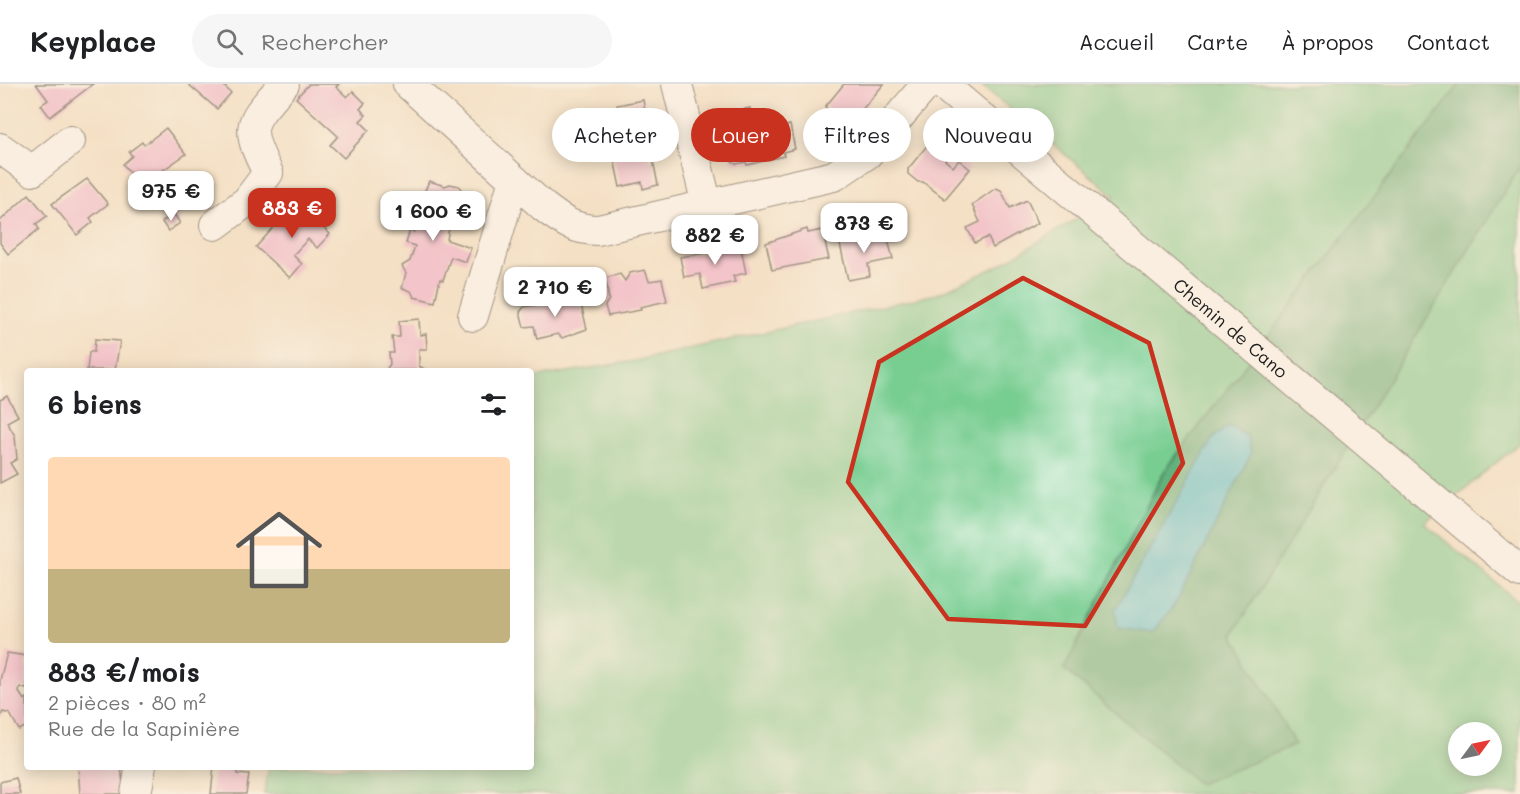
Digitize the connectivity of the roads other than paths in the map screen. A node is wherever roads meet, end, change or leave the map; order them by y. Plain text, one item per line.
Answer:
1 (284, 84) edge
2 (408, 84) edge
3 (677, 84) edge
4 (927, 84) edge
5 (942, 84) edge
6 (70, 141) dead end
7 (0, 148) edge
8 (514, 180) junction
9 (707, 205) junction
10 (215, 225) dead end
11 (473, 316) dead end
12 (1520, 572) edge
13 (140, 770) edge
14 (136, 794) edge

1 - 10 street
2 - 8 street
3 - 9 street
4 - 9 street
5 - 12 street, Chemin de Cano
6 - 7 street
8 - 9 street
8 - 11 street
13 - 14 street

